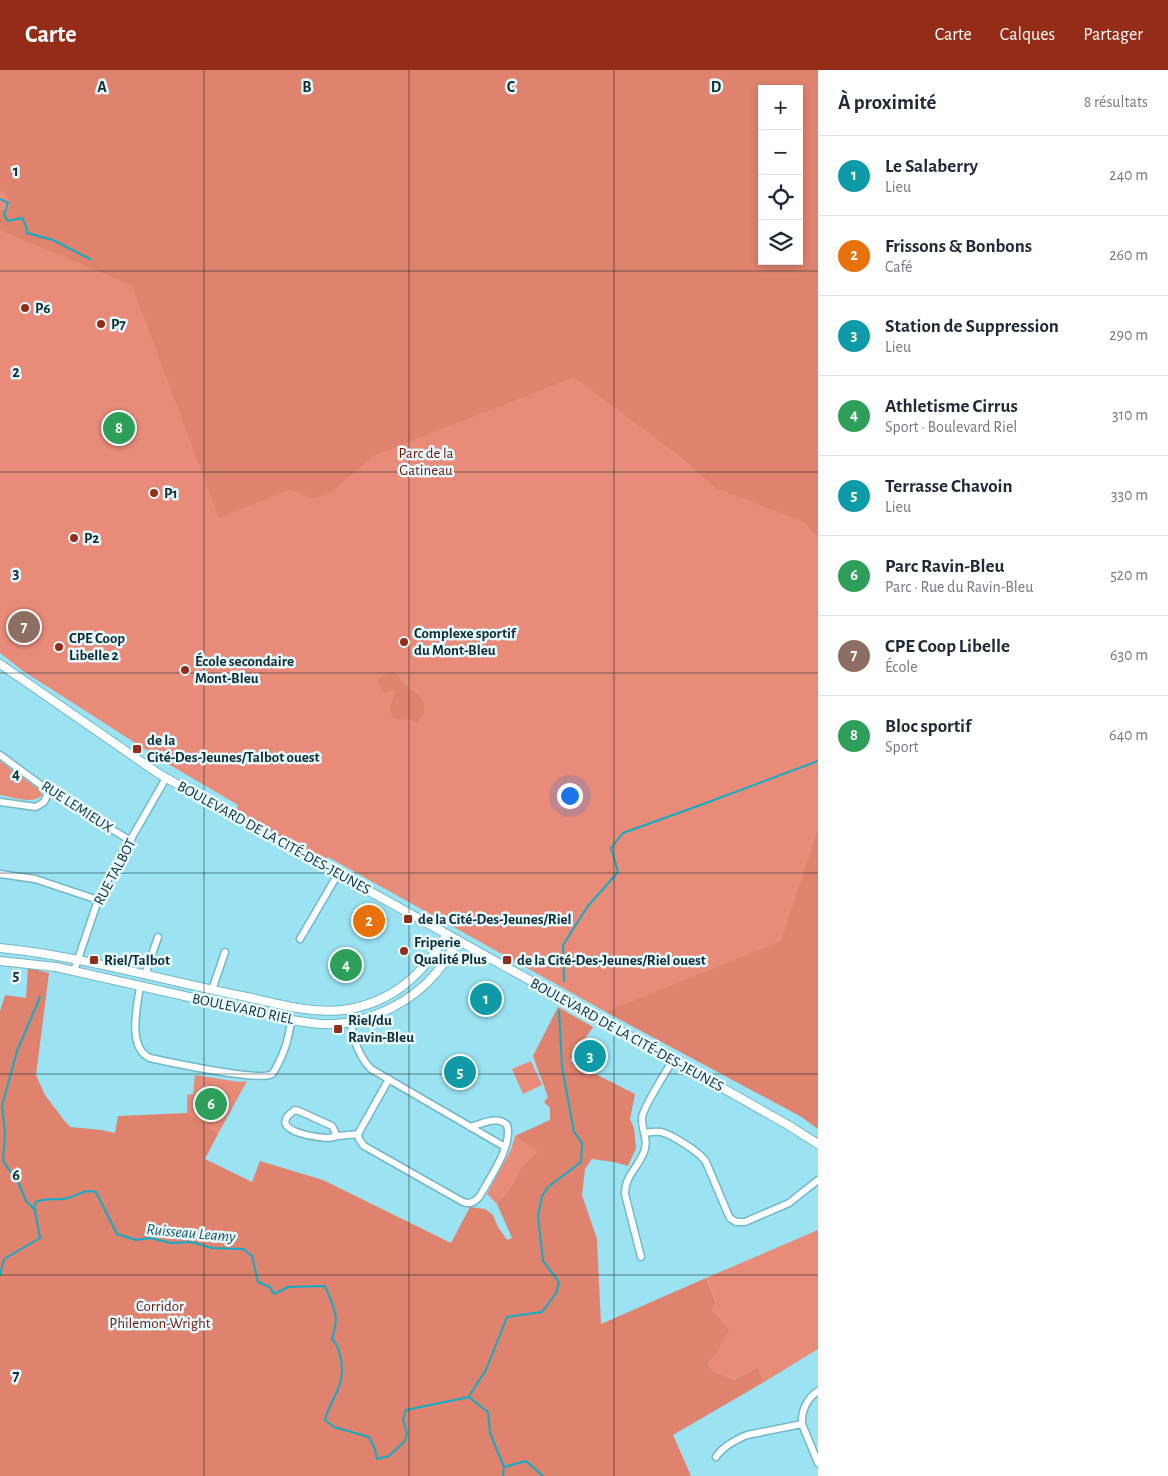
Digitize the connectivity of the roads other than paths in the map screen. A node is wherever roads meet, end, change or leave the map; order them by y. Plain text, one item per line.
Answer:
1 (0, 664) edge
2 (0, 755) edge
3 (166, 778) junction
4 (49, 791) junction
5 (0, 802) edge
6 (131, 841) junction
7 (0, 874) edge
8 (338, 874) junction
9 (98, 900) junction
10 (447, 934) junction
11 (158, 937) dead end
12 (300, 939) dead end
13 (458, 941) junction
14 (0, 948) edge
15 (225, 952) dead end
16 (78, 960) junction
17 (0, 961) edge
18 (74, 971) junction
19 (145, 975) junction
20 (140, 987) junction
21 (212, 990) junction
22 (350, 1008) junction
23 (291, 1020) junction
24 (350, 1022) junction
25 (673, 1060) junction
26 (389, 1079) junction
27 (470, 1127) junction
28 (645, 1133) junction
29 (358, 1134) junction
30 (337, 1136) junction
31 (818, 1144) edge
32 (505, 1148) junction
33 (818, 1180) edge
34 (641, 1257) dead end
35 (818, 1391) edge
36 (802, 1424) junction
37 (716, 1457) dead end
38 (818, 1463) edge

1 - 3 street, BOULEVARD DE LA CITÉ-DES-JEUNES
2 - 4 street, RUE LEMIEUX
3 - 6 street, RUE TALBOT
3 - 8 street, BOULEVARD DE LA CITÉ-DES-JEUNES
4 - 5 street
4 - 6 street, RUE LEMIEUX
6 - 9 street, RUE TALBOT
7 - 9 street
8 - 10 street, BOULEVARD DE LA CITÉ-DES-JEUNES
8 - 12 street
9 - 16 street, RUE TALBOT
10 - 13 street, BOULEVARD DE LA CITÉ-DES-JEUNES
10 - 22 street, BOULEVARD RIEL
11 - 19 street
13 - 24 street, BOULEVARD RIEL
13 - 25 street, BOULEVARD DE LA CITÉ-DES-JEUNES
14 - 16 street, BOULEVARD RIEL
15 - 21 street
16 - 18 street, RUE TALBOT
16 - 19 street, BOULEVARD RIEL
17 - 18 street, BOULEVARD RIEL
18 - 20 street, BOULEVARD RIEL
19 - 21 street, BOULEVARD RIEL
20 - 23 street, BOULEVARD RIEL
20 - 23 street
21 - 22 street, BOULEVARD RIEL
22 - 24 street
23 - 24 street, BOULEVARD RIEL
24 - 26 street
25 - 28 street
25 - 31 street, BOULEVARD DE LA CITÉ-DES-JEUNES
26 - 27 street
26 - 29 street
27 - 32 street
27 - 32 street
28 - 33 street
28 - 34 street
29 - 30 street
29 - 32 street
30 - 30 street
35 - 36 street
36 - 37 street
36 - 38 street

